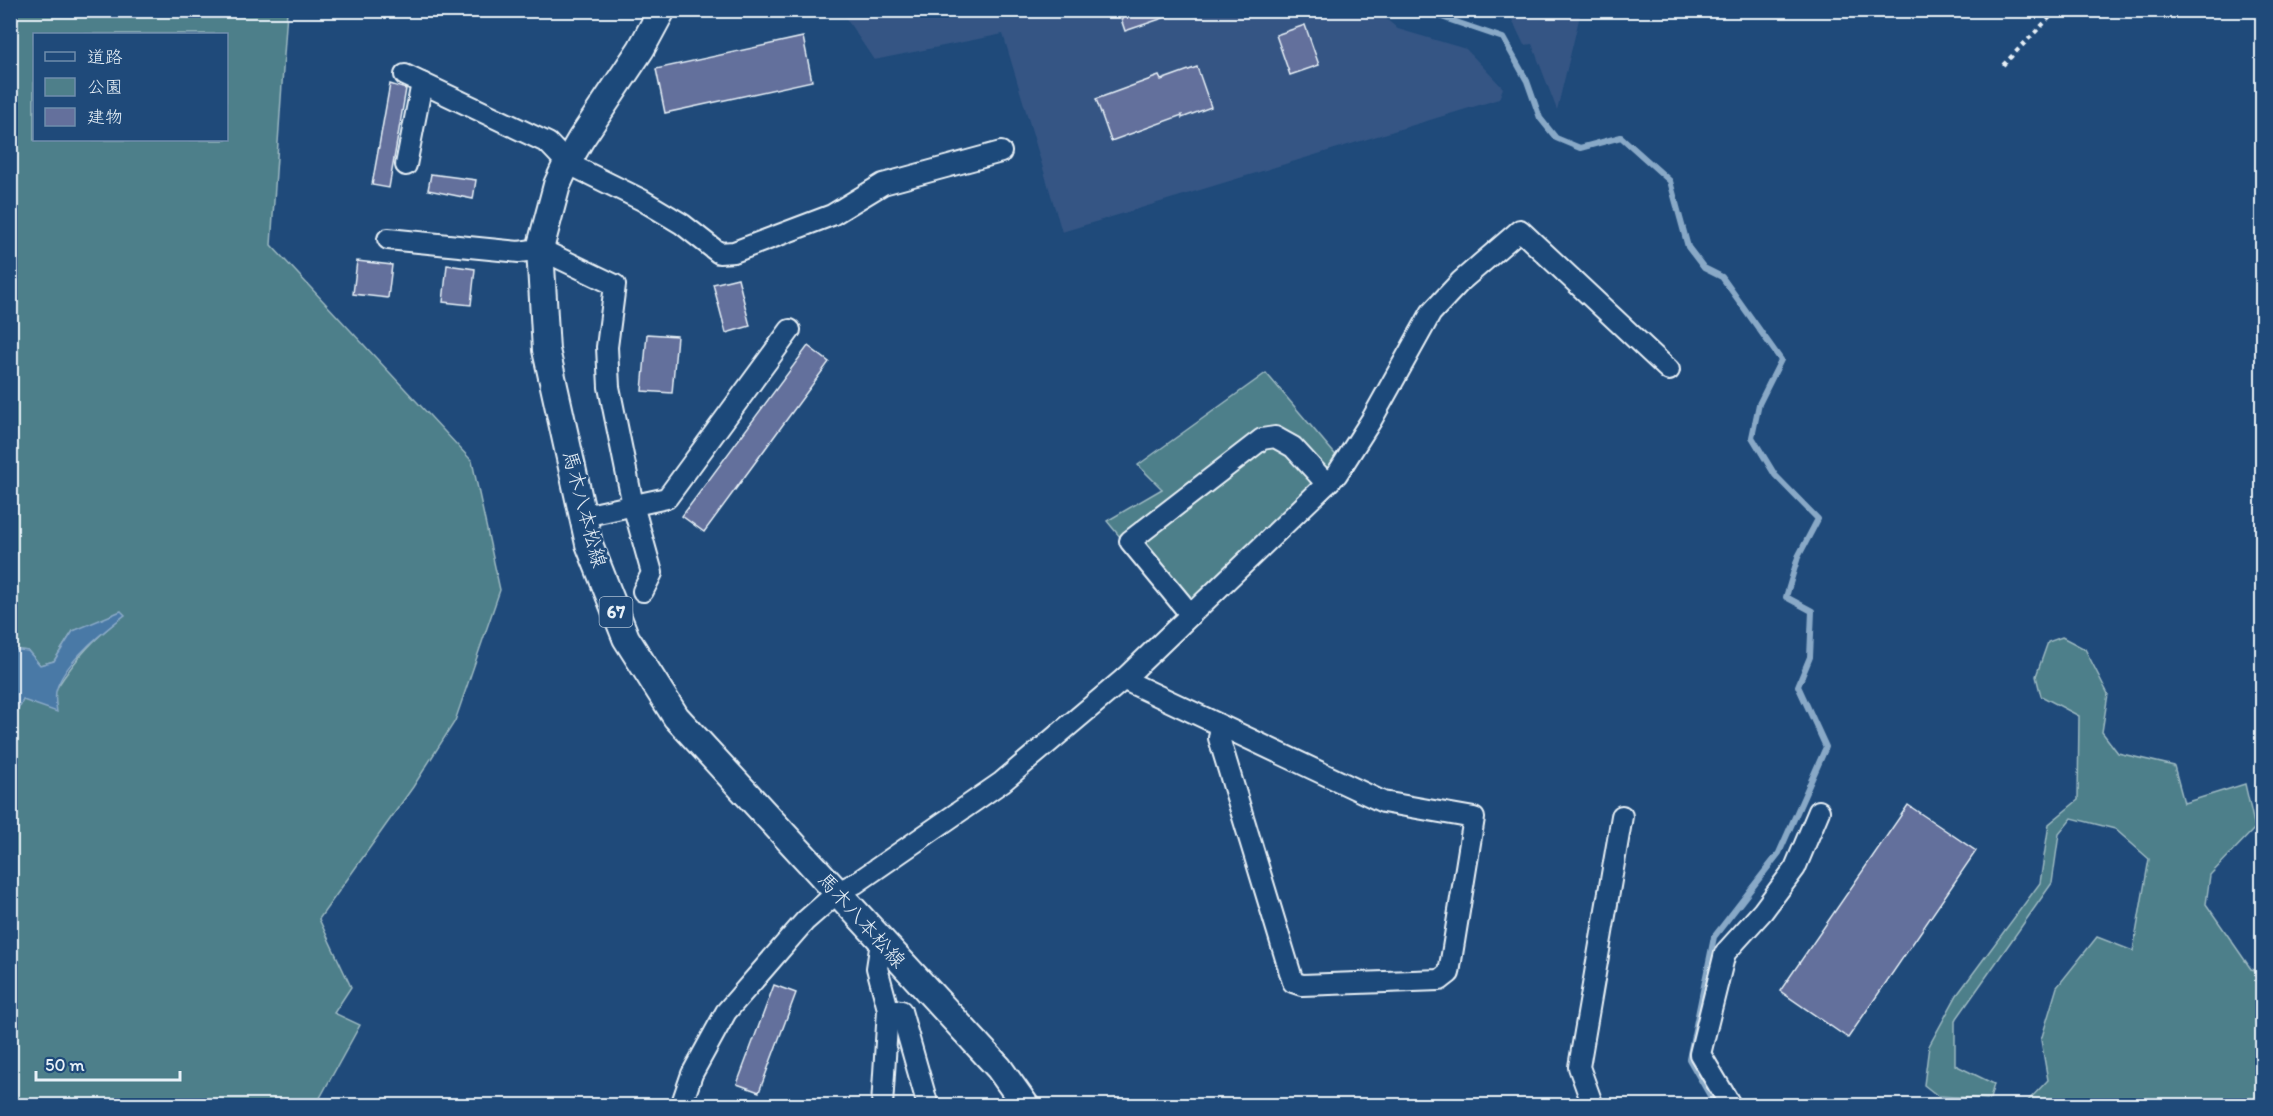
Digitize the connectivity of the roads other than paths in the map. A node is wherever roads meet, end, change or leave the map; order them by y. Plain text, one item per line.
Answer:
1 (662, 10) edge
2 (1001, 152) dead end
3 (567, 163) junction
4 (406, 165) dead end
5 (388, 239) dead end
6 (540, 249) junction
7 (790, 330) dead end
8 (1669, 370) dead end
9 (1327, 483) junction
10 (633, 505) junction
11 (584, 516) junction
12 (643, 591) dead end
13 (1191, 615) junction
14 (1125, 678) junction
15 (1221, 726) junction
16 (1819, 811) dead end
17 (1622, 816) dead end
18 (838, 892) junction
19 (881, 942) junction
20 (888, 1009) junction
21 (681, 1106) edge
22 (882, 1106) edge
23 (928, 1106) edge
24 (1026, 1106) edge
25 (1593, 1106) edge
26 (1731, 1106) edge

1 - 3 main road, 馬木八本松線 / 67
2 - 3 street
3 - 4 street
3 - 6 main road, 馬木八本松線 / 67
5 - 6 street
6 - 10 street
6 - 11 main road, 馬木八本松線 / 67
7 - 10 street
8 - 9 street
9 - 13 street
9 - 13 street
10 - 11 street
10 - 12 street
11 - 18 main road, 馬木八本松線 / 67
13 - 14 street
14 - 15 street
14 - 18 street
15 - 15 street
16 - 26 street
17 - 25 street
18 - 19 main road, 馬木八本松線 / 67
18 - 21 street
19 - 20 street
19 - 24 main road, 馬木八本松線 / 67
20 - 22 street
20 - 23 street

